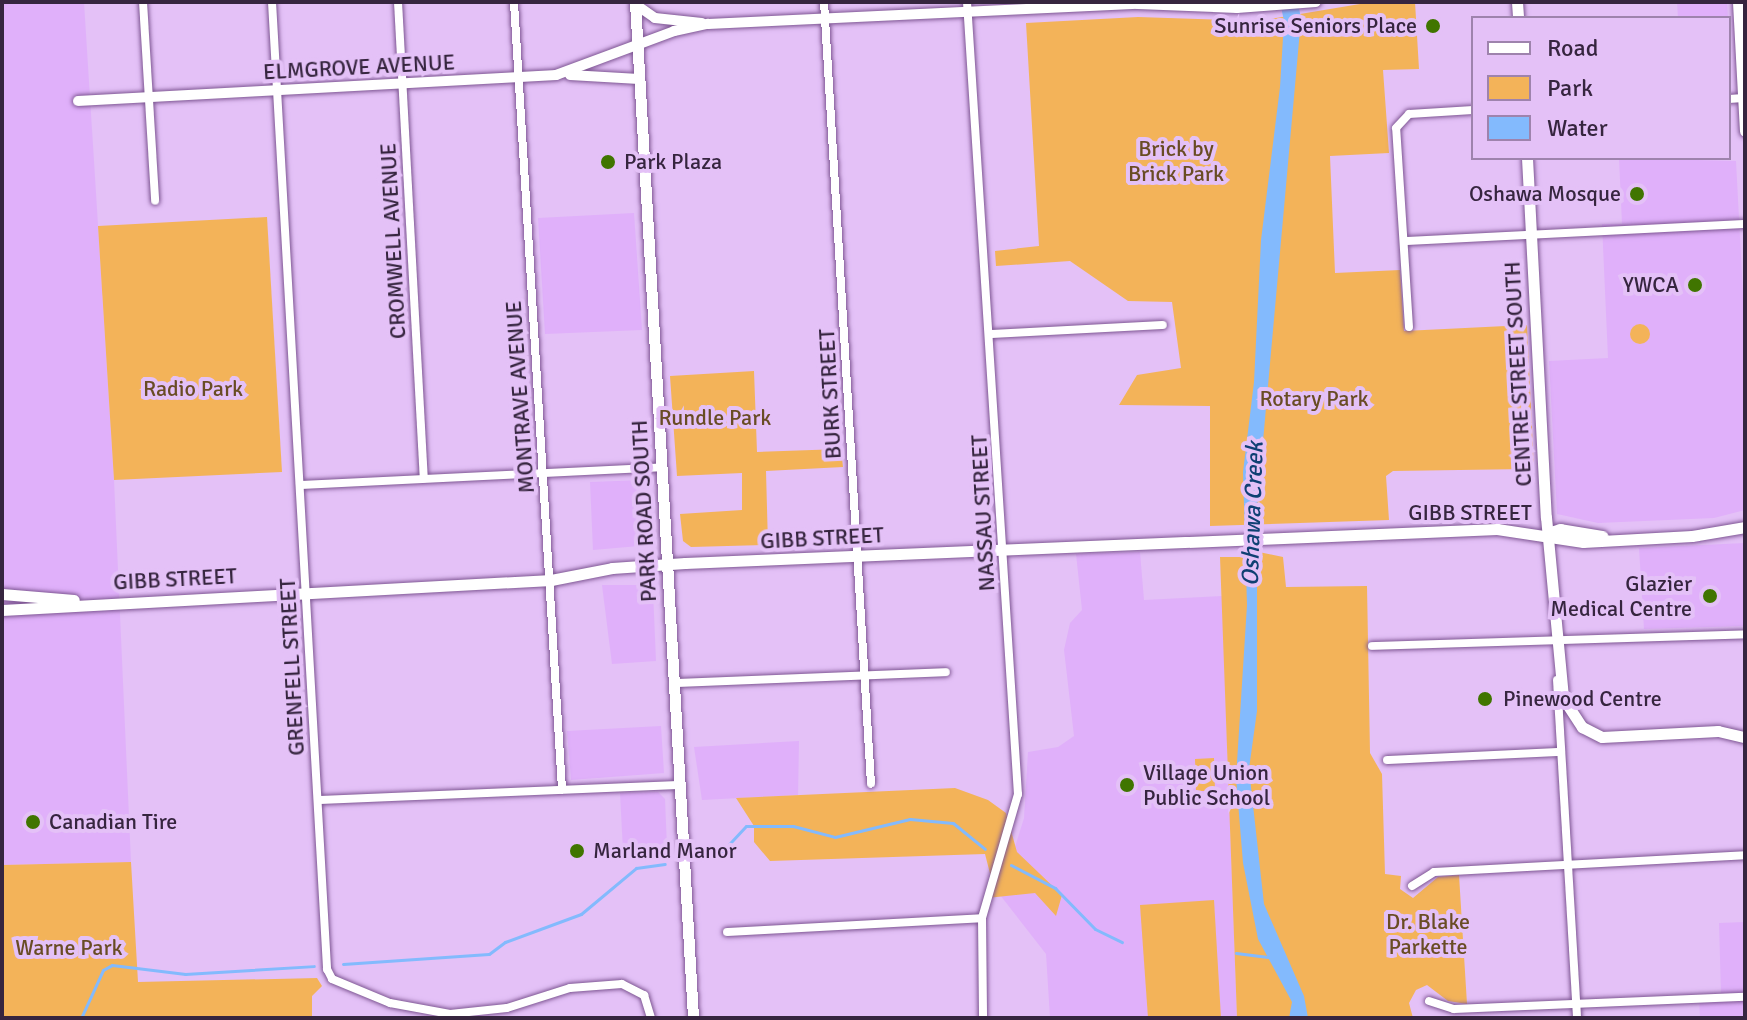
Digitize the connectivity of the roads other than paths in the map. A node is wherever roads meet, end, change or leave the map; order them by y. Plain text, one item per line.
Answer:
1 (143, 2) edge
2 (272, 2) edge
3 (398, 2) edge
4 (514, 2) edge
5 (824, 2) edge
6 (967, 2) edge
7 (1316, 2) edge
8 (1738, 2) edge
9 (635, 3) edge
10 (1310, 3) edge
11 (968, 15) junction
12 (825, 22) junction
13 (708, 24) junction
14 (637, 46) junction
15 (556, 75) junction
16 (518, 77) junction
17 (639, 79) junction
18 (403, 87) junction
19 (277, 91) junction
20 (149, 98) junction
21 (1743, 98) edge
22 (78, 101) dead end
23 (1471, 110) edge
24 (1745, 131) edge
25 (1527, 160) edge
26 (155, 201) dead end
27 (1745, 224) edge
28 (1531, 233) junction
29 (1406, 241) junction
30 (1163, 325) dead end
31 (1409, 327) dead end
32 (991, 334) junction
33 (662, 467) junction
34 (544, 474) junction
35 (424, 478) junction
36 (300, 485) junction
37 (1745, 527) edge
38 (1547, 533) junction
39 (1003, 550) junction
40 (857, 556) junction
41 (667, 564) junction
42 (551, 580) junction
43 (306, 593) junction
44 (2, 594) edge
45 (99, 603) junction
46 (2, 610) edge
47 (1745, 634) edge
48 (1556, 642) junction
49 (1372, 646) dead end
50 (946, 672) dead end
51 (865, 676) junction
52 (1558, 676) junction
53 (675, 683) junction
54 (1745, 727) edge
55 (1718, 731) junction
56 (1745, 737) edge
57 (1559, 752) junction
58 (1387, 760) dead end
59 (871, 784) dead end
60 (680, 785) junction
61 (562, 790) junction
62 (318, 800) junction
63 (1745, 855) edge
64 (1566, 864) junction
65 (1412, 886) dead end
66 (982, 918) junction
67 (727, 932) dead end
68 (1745, 997) edge
69 (1429, 1001) dead end
70 (1576, 1004) junction
71 (693, 1013) edge
72 (651, 1018) edge
73 (983, 1018) edge
74 (1577, 1018) edge

1 - 20 street
2 - 19 street, GRENFELL STREET
3 - 18 street, CROMWELL AVENUE
4 - 16 street, MONTRAVE AVENUE
5 - 12 street, BURK STREET
6 - 11 street, NASSAU STREET
7 - 10 street
8 - 21 main road
9 - 13 street
9 - 14 main road, PARK ROAD SOUTH
10 - 11 street
11 - 12 street
11 - 32 street, NASSAU STREET
12 - 13 street
12 - 40 street, BURK STREET
13 - 14 street, ELMGROVE AVENUE
14 - 15 street, ELMGROVE AVENUE
14 - 17 main road, PARK ROAD SOUTH
15 - 16 street, ELMGROVE AVENUE
15 - 17 street
16 - 18 street, ELMGROVE AVENUE
16 - 34 street, MONTRAVE AVENUE
17 - 33 main road, PARK ROAD SOUTH
18 - 19 street, ELMGROVE AVENUE
18 - 35 street, CROMWELL AVENUE
19 - 20 street, ELMGROVE AVENUE
19 - 36 street, GRENFELL STREET
20 - 22 street, ELMGROVE AVENUE
20 - 26 street
21 - 24 main road
23 - 29 street
25 - 28 main road, CENTRE STREET SOUTH
27 - 28 street
28 - 29 street
28 - 38 main road, CENTRE STREET SOUTH
29 - 31 street
30 - 32 street
32 - 39 street, NASSAU STREET
33 - 34 street
33 - 41 main road, PARK ROAD SOUTH
34 - 35 street
34 - 42 street, MONTRAVE AVENUE
35 - 36 street
36 - 43 street, GRENFELL STREET
37 - 38 main road, GIBB STREET
38 - 39 main road, GIBB STREET
38 - 48 main road, CENTRE STREET SOUTH
39 - 40 main road, GIBB STREET
39 - 66 street, NASSAU STREET
40 - 41 main road, GIBB STREET
40 - 51 street, BURK STREET
41 - 42 main road, GIBB STREET
41 - 53 main road, PARK ROAD SOUTH
42 - 43 main road, GIBB STREET
42 - 61 street, MONTRAVE AVENUE
43 - 45 main road, GIBB STREET
43 - 62 street, GRENFELL STREET
44 - 45 main road, GIBB STREET
45 - 46 main road, GIBB STREET
47 - 48 street
48 - 49 street
48 - 52 main road, CENTRE STREET SOUTH
50 - 51 street
51 - 53 street
51 - 59 street, BURK STREET
52 - 55 main road
52 - 57 street, CENTRE STREET SOUTH
53 - 60 main road, PARK ROAD SOUTH
54 - 55 main road
55 - 56 main road
57 - 58 street
57 - 64 street, CENTRE STREET SOUTH
60 - 61 street
60 - 71 main road, PARK ROAD SOUTH
61 - 62 street
62 - 72 street, GRENFELL STREET
63 - 64 street
64 - 65 street
64 - 70 street, CENTRE STREET SOUTH
66 - 67 street
66 - 73 street, NASSAU STREET
68 - 70 street
69 - 70 street
70 - 74 street, CENTRE STREET SOUTH

